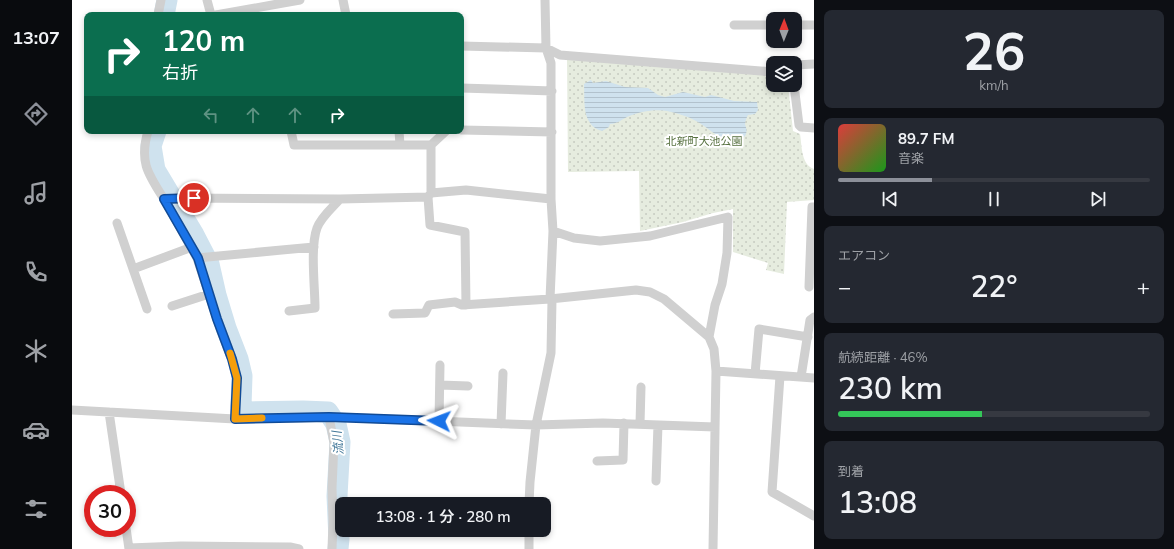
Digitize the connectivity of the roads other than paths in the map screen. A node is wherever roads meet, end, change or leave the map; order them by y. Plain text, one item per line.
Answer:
1 (161, 0) edge
2 (207, 0) edge
3 (300, 0) edge
4 (343, 0) edge
5 (545, 0) edge
6 (159, 12) edge
7 (209, 12) edge
8 (233, 12) edge
9 (345, 12) edge
10 (734, 25) dead end
11 (766, 25) edge
12 (802, 25) edge
13 (814, 25) edge
14 (464, 46) edge
15 (546, 48) junction
16 (814, 64) edge
17 (802, 65) edge
18 (766, 71) edge
19 (464, 88) edge
20 (552, 91) junction
21 (795, 92) edge
22 (814, 128) edge
23 (464, 130) edge
24 (552, 132) junction
25 (147, 134) edge
26 (292, 134) edge
27 (399, 134) edge
28 (443, 134) edge
29 (400, 144) junction
30 (431, 145) junction
31 (430, 195) junction
32 (166, 199) junction
33 (340, 199) junction
34 (551, 199) junction
35 (814, 207) edge
36 (117, 223) dead end
37 (554, 231) junction
38 (192, 247) junction
39 (314, 247) junction
40 (203, 257) junction
41 (812, 266) edge
42 (133, 269) junction
43 (809, 287) dead end
44 (209, 294) junction
45 (551, 299) junction
46 (466, 305) junction
47 (172, 306) dead end
48 (147, 309) dead end
49 (290, 311) dead end
50 (394, 314) dead end
51 (814, 317) edge
52 (709, 337) junction
53 (808, 337) junction
54 (440, 365) dead end
55 (716, 371) junction
56 (503, 373) dead end
57 (755, 374) junction
58 (780, 376) junction
59 (801, 377) junction
60 (814, 378) edge
61 (440, 385) junction
62 (468, 386) dead end
63 (641, 387) dead end
64 (72, 410) edge
65 (109, 412) junction
66 (331, 417) junction
67 (235, 419) junction
68 (439, 421) junction
69 (501, 424) junction
70 (624, 424) junction
71 (640, 424) junction
72 (536, 425) junction
73 (658, 425) junction
74 (715, 427) junction
75 (597, 461) dead end
76 (656, 481) dead end
77 (120, 485) edge
78 (530, 497) edge
79 (814, 516) edge
80 (127, 537) edge
81 (529, 537) edge
82 (128, 549) edge
83 (299, 549) edge
84 (332, 549) edge
85 (528, 549) edge
86 (713, 549) edge

1 - 6 street
2 - 7 street
3 - 8 street
4 - 9 street
5 - 15 street
10 - 11 street
12 - 13 street
14 - 15 street
15 - 18 street
15 - 20 street
16 - 17 street
19 - 20 street
20 - 24 street
21 - 22 street
23 - 24 street
24 - 34 street
25 - 32 street
26 - 29 street
27 - 29 street
28 - 30 street
29 - 30 street
30 - 31 street
31 - 33 street
31 - 34 street
31 - 46 street
32 - 33 street
32 - 38 street
33 - 39 street
34 - 37 street
35 - 41 street
36 - 42 street
37 - 45 street
37 - 52 street
38 - 40 street
38 - 42 street
39 - 40 street
39 - 49 street
40 - 44 street
41 - 43 street
42 - 48 street
44 - 47 street
44 - 67 street
45 - 46 street
45 - 52 street
45 - 72 street
46 - 50 street
51 - 53 street
52 - 55 street
53 - 57 street
53 - 59 street
54 - 61 street
55 - 57 street
55 - 74 street
56 - 69 street
57 - 58 street
58 - 59 street
58 - 79 street
59 - 60 street
61 - 62 street
61 - 68 street
63 - 71 street
64 - 65 street
65 - 67 street
65 - 77 street
66 - 67 street
66 - 68 street
66 - 84 street
68 - 69 street
69 - 72 street
70 - 71 street
70 - 72 street
70 - 75 street
71 - 73 street
72 - 78 street
73 - 74 street
73 - 76 street
74 - 86 street
80 - 82 street
81 - 85 street
82 - 83 street

